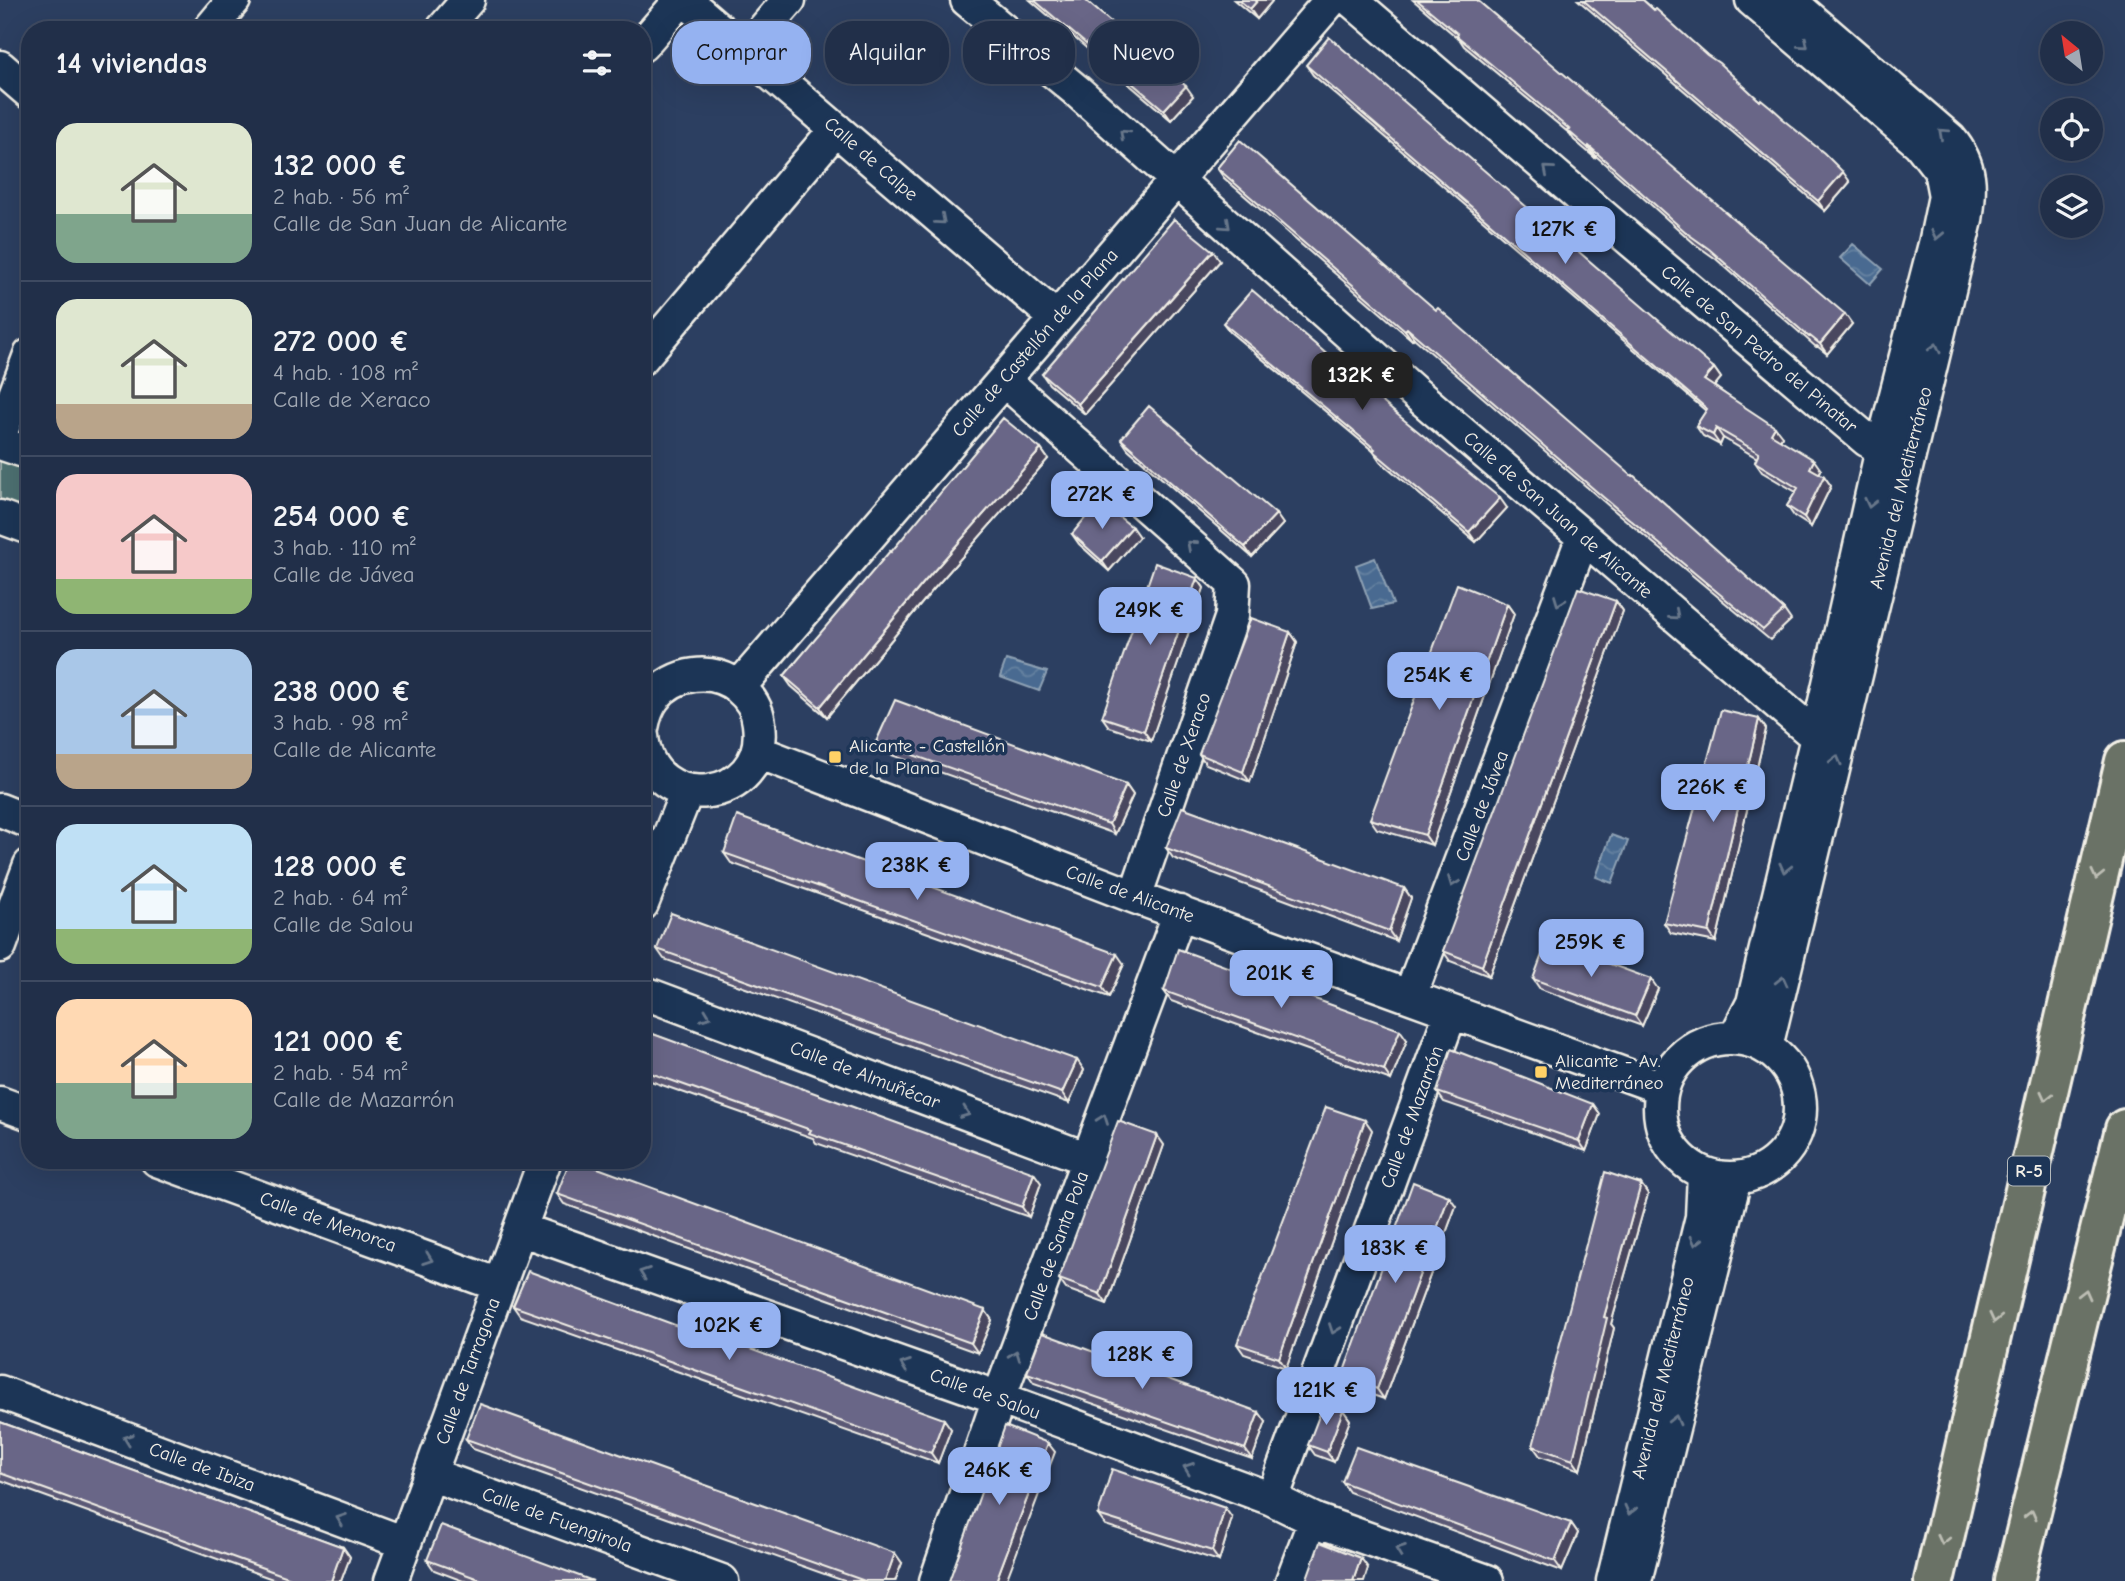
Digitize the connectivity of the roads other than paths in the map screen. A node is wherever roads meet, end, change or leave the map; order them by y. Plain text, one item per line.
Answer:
1 (234, 0) edge
2 (468, 0) edge
3 (683, 0) edge
4 (789, 0) edge
5 (967, 0) edge
6 (1331, 0) edge
7 (1351, 0) edge
8 (1752, 0) edge
9 (1789, 0) edge
10 (216, 21) edge
11 (450, 21) edge
12 (709, 21) edge
13 (771, 21) edge
14 (651, 35) edge
15 (0, 67) edge
16 (784, 84) edge
17 (21, 85) edge
18 (836, 129) junction
19 (1175, 179) junction
20 (1056, 318) junction
21 (651, 347) edge
22 (21, 379) edge
23 (1004, 380) junction
24 (0, 435) edge
25 (0, 443) edge
26 (1882, 449) junction
27 (21, 450) edge
28 (0, 517) edge
29 (21, 525) edge
30 (1583, 537) junction
31 (654, 681) edge
32 (739, 687) junction
33 (651, 703) edge
34 (1817, 737) junction
35 (758, 752) junction
36 (2125, 761) edge
37 (651, 766) edge
38 (687, 791) junction
39 (0, 810) edge
40 (21, 818) edge
41 (651, 881) edge
42 (21, 889) edge
43 (1135, 897) junction
44 (1180, 912) junction
45 (0, 946) edge
46 (651, 995) edge
47 (1410, 996) junction
48 (1451, 1012) junction
49 (1734, 1038) junction
50 (1766, 1047) junction
51 (1662, 1088) junction
52 (0, 1103) edge
53 (21, 1111) edge
54 (2125, 1129) edge
55 (1088, 1159) junction
56 (182, 1169) edge
57 (542, 1169) edge
58 (1704, 1174) junction
59 (1735, 1178) junction
60 (520, 1228) junction
61 (499, 1284) junction
62 (0, 1392) edge
63 (999, 1398) junction
64 (430, 1474) junction
65 (1272, 1499) junction
66 (1314, 1520) junction
67 (405, 1542) junction
68 (391, 1581) edge
69 (722, 1581) edge
70 (936, 1581) edge
71 (1292, 1581) edge
72 (1487, 1581) edge
73 (1613, 1581) edge
74 (1636, 1581) edge
75 (1934, 1581) edge
76 (2014, 1581) edge

1 - 10 street
2 - 11 street
3 - 12 street, Calle de Calpe
3 - 14 street
4 - 13 street
19 -> 5 street, Calle de San Juan de Alicante
6 - 19 street, Calle de Castellón de la Plana
26 -> 7 street, Calle de San Pedro del Pinatar
8 -> 26 street, Avenida del Mediterráneo
50 -> 9 street, Avenida del Mediterráneo
15 - 17 street
16 - 18 street, Calle de Calpe
18 -> 20 street, Calle de Calpe
18 - 21 street
19 - 20 street, Calle de Castellón de la Plana
19 -> 30 street, Calle de San Juan de Alicante
20 - 23 street, Calle de Castellón de la Plana
22 - 24 street
23 - 32 street, Calle de Castellón de la Plana
43 -> 23 street, Calle de Xeraco
25 - 27 street
26 -> 34 street, Avenida del Mediterráneo
28 - 29 street
30 -> 34 street, Calle de San Juan de Alicante
30 -> 47 street, Calle de Jávea
31 - 32 street
31 - 33 street
32 - 35 street
34 -> 49 street, Avenida del Mediterráneo
35 - 38 street
35 - 43 street, Calle de Alicante
36 -> 75 highway, R-5
37 - 38 street
38 - 41 street
39 - 40 street
42 - 45 street
43 - 44 street, Calle de Alicante
44 - 47 street, Calle de Alicante
55 -> 44 street, Calle de Santa Pola
46 -> 55 street, Calle de Almuñécar
47 - 48 street, Calle de Alicante
48 - 51 street, Calle de Alicante
48 -> 65 street, Calle de Mazarrón
49 - 50 street
49 - 51 street
50 - 59 street
51 - 58 street
52 - 53 street
76 -> 54 highway
63 -> 55 street, Calle de Santa Pola
56 -> 61 street, Calle de Menorca
57 - 60 street, Calle de Tarragona
58 - 59 street
58 -> 73 street, Avenida del Mediterráneo
74 -> 59 street, Avenida del Mediterráneo
60 - 61 street, Calle de Tarragona
63 -> 60 street, Calle de Salou
61 - 64 street, Calle de Tarragona
67 -> 62 street, Calle de Ibiza
65 -> 63 street, Calle de Salou
63 - 70 street, Calle de Santa Pola
64 - 67 street, Calle de Tarragona
64 - 69 street, Calle de Fuengirola
65 - 66 street, Calle de Salou
66 - 71 street
72 -> 66 street, Calle de Salou
67 - 68 street, Calle de Tarragona

